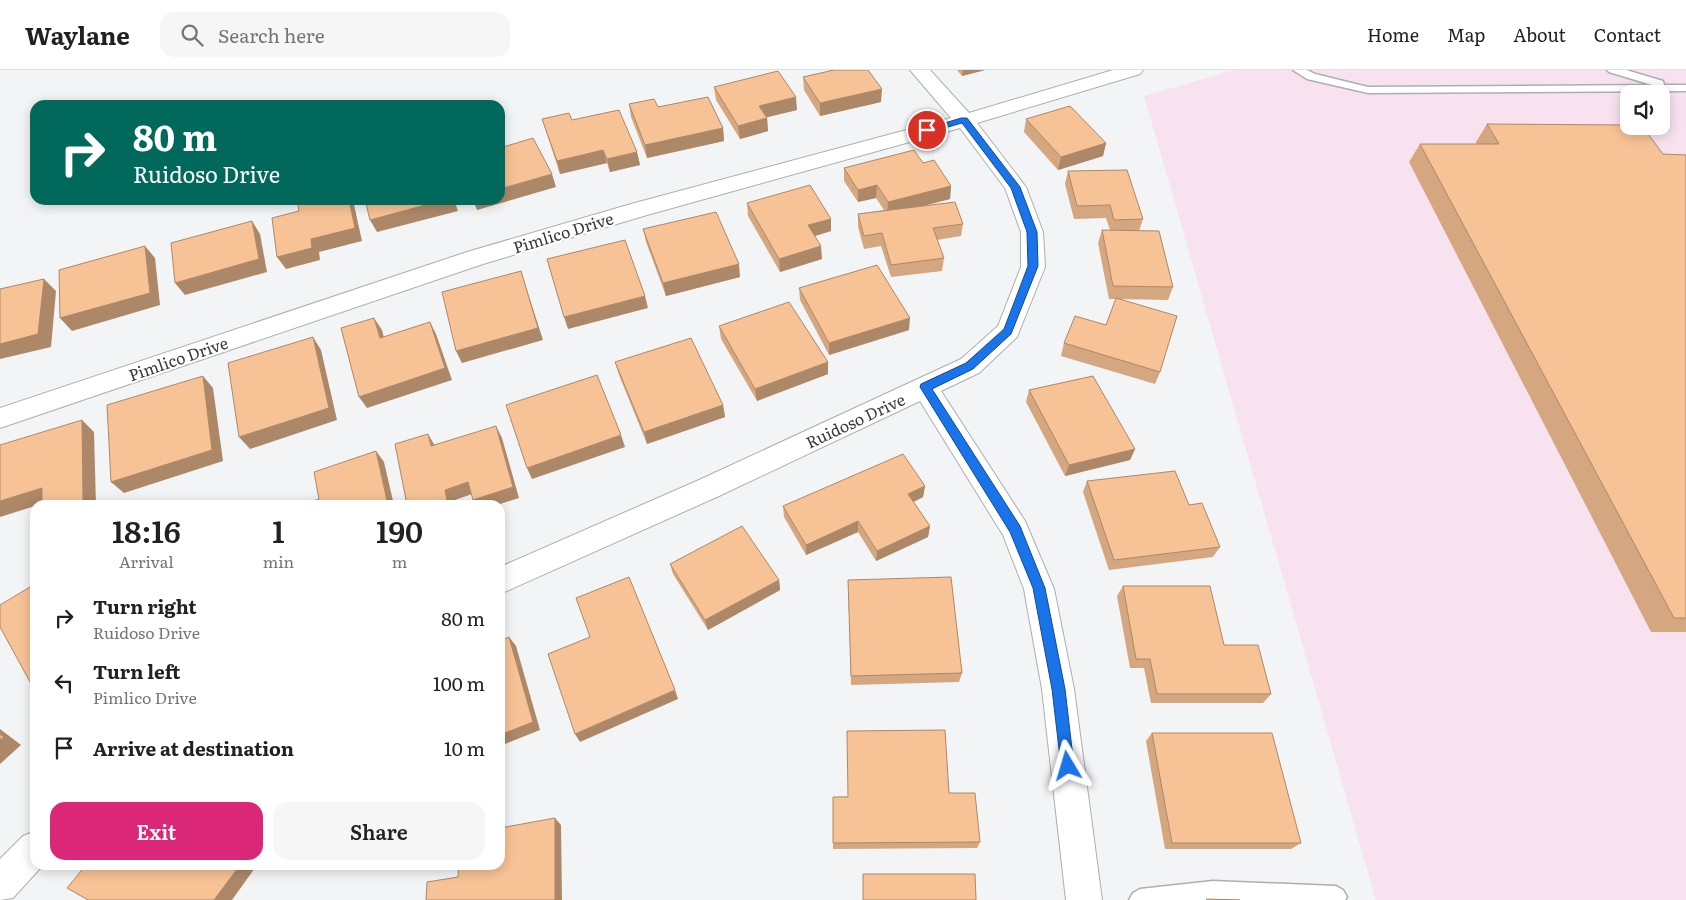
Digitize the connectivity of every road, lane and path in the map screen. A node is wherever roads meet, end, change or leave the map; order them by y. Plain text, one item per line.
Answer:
1 (920, 70) edge
2 (1133, 70) edge
3 (1300, 70) edge
4 (1613, 70) edge
5 (1681, 88) edge
6 (964, 120) junction
7 (925, 387) junction
8 (0, 418) edge
9 (505, 580) edge
10 (30, 853) edge
11 (0, 885) edge
12 (1336, 897) dead end
13 (1084, 900) edge
14 (1140, 900) edge

1 - 6 street, Ruidoso Drive
2 - 6 street, Pimlico Drive
3 - 5 lane
4 - 5 lane
6 - 7 street, Ruidoso Drive
6 - 8 street, Pimlico Drive
7 - 9 street, Ruidoso Drive
7 - 13 street
10 - 11 street
12 - 14 lane

